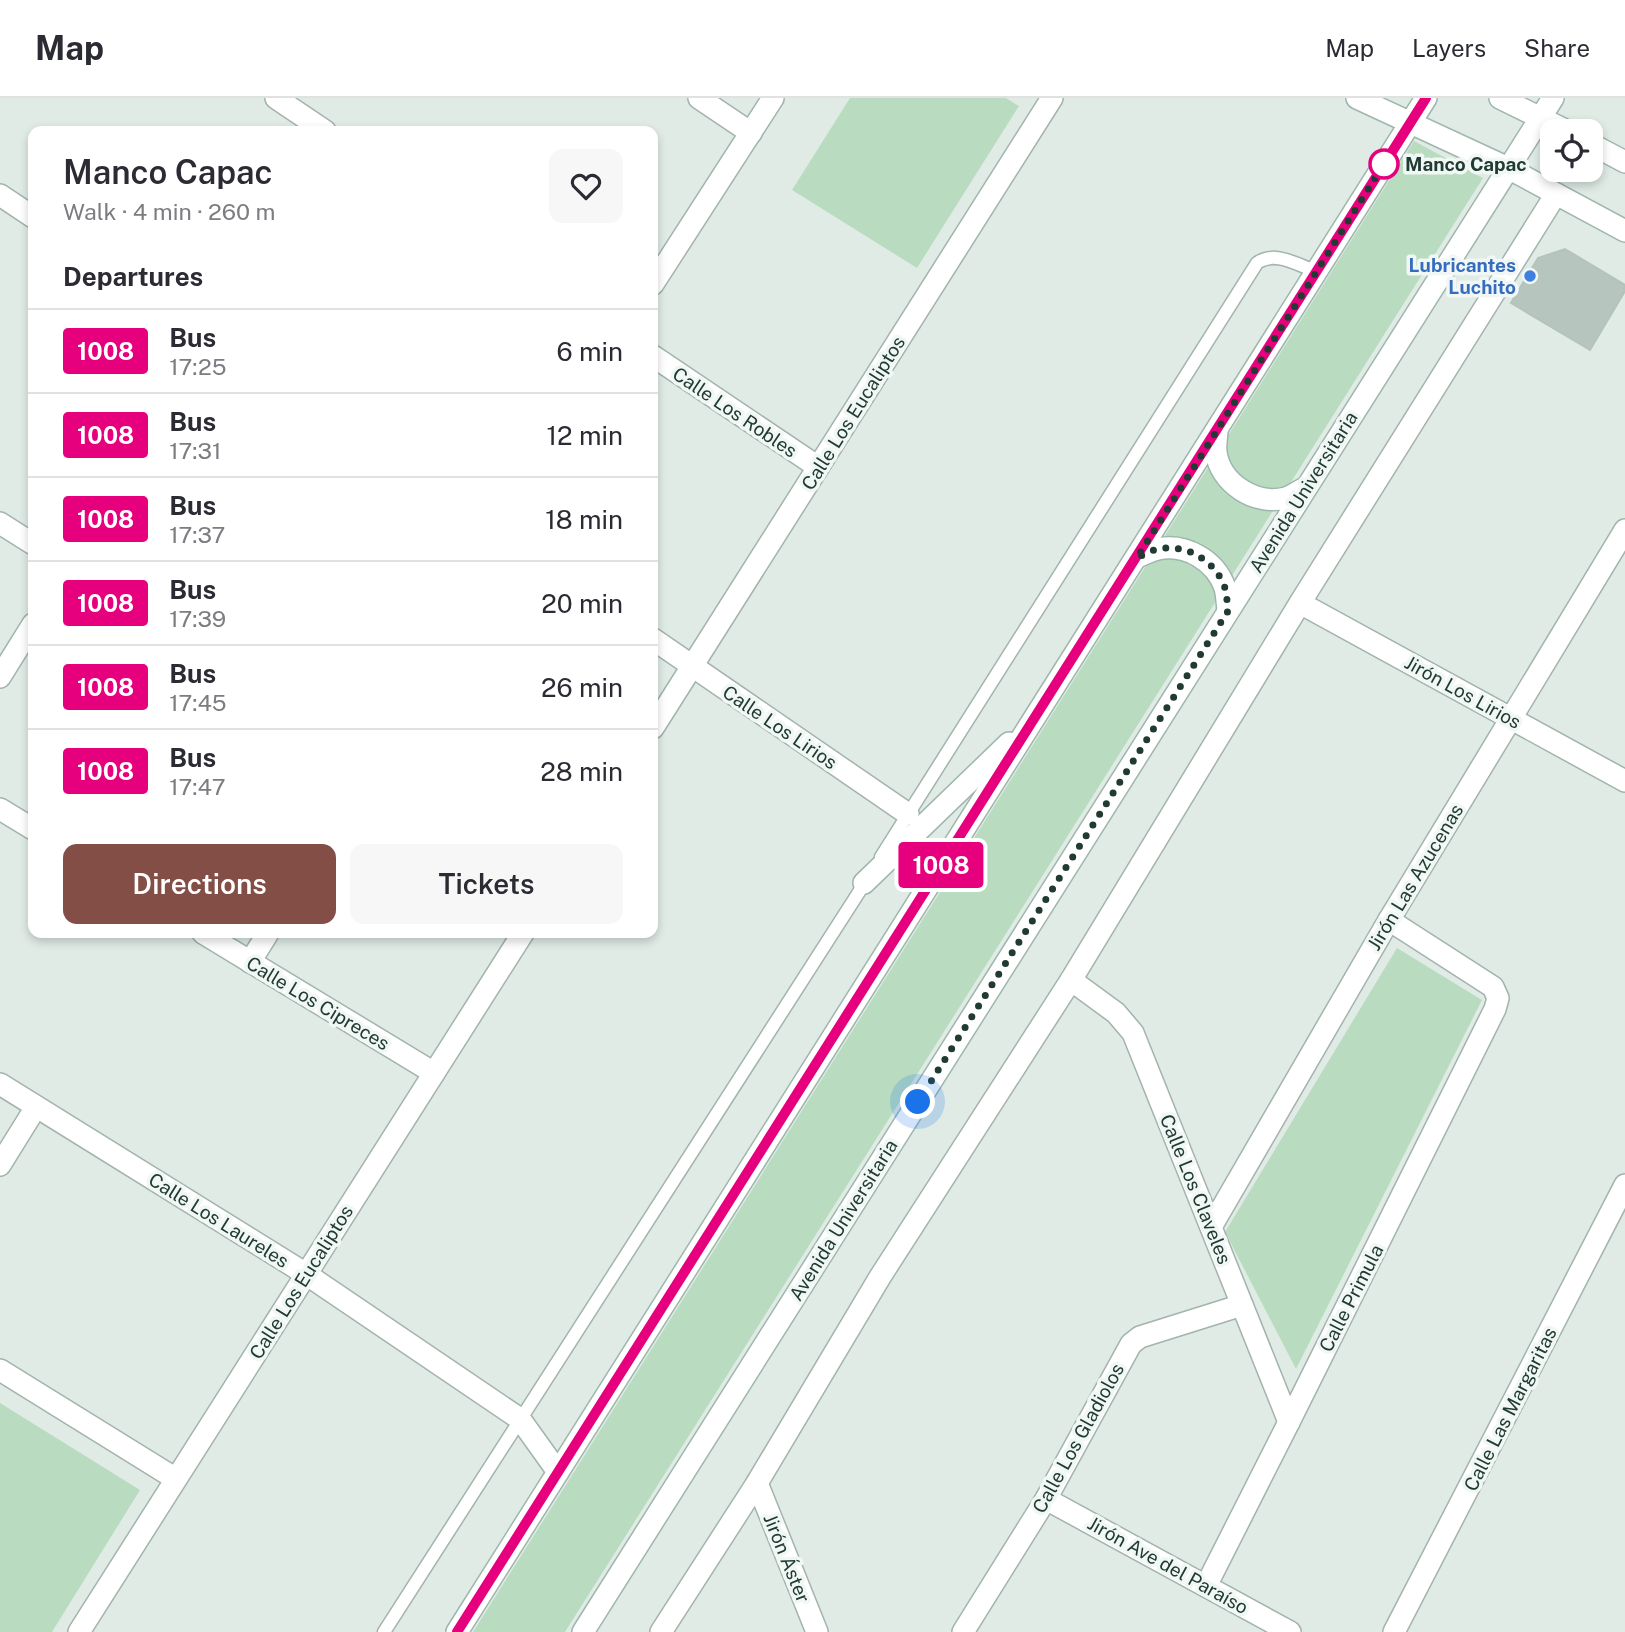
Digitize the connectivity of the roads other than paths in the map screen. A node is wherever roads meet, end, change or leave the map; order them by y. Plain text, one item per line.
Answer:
1 (276, 98) edge
2 (699, 98) edge
3 (773, 98) edge
4 (1052, 98) edge
5 (1357, 98) edge
6 (1426, 98) edge
7 (1500, 98) edge
8 (1553, 98) edge
9 (1541, 117) junction
10 (1545, 119) edge
11 (1410, 123) junction
12 (318, 126) edge
13 (751, 133) junction
14 (1603, 150) edge
15 (1625, 162) edge
16 (1508, 168) junction
17 (1556, 194) junction
18 (0, 195) edge
19 (28, 214) edge
20 (1625, 231) edge
21 (1316, 271) junction
22 (658, 276) edge
23 (658, 359) edge
24 (1217, 429) junction
25 (818, 467) junction
26 (1306, 488) junction
27 (0, 523) edge
28 (1625, 530) edge
29 (28, 541) edge
30 (1137, 558) junction
31 (1300, 603) junction
32 (1228, 611) junction
33 (28, 632) edge
34 (658, 642) edge
35 (692, 666) junction
36 (0, 677) edge
37 (1035, 717) junction
38 (1511, 718) junction
39 (658, 720) edge
40 (1625, 780) edge
41 (0, 809) edge
42 (908, 814) junction
43 (28, 827) edge
44 (864, 883) junction
45 (1389, 920) junction
46 (211, 938) edge
47 (265, 938) edge
48 (520, 938) edge
49 (250, 962) junction
50 (1071, 980) junction
51 (434, 1073) junction
52 (0, 1084) edge
53 (36, 1107) junction
54 (0, 1165) edge
55 (1625, 1185) edge
56 (1211, 1227) junction
57 (306, 1274) junction
58 (1242, 1305) junction
59 (0, 1370) edge
60 (520, 1419) junction
61 (1289, 1422) junction
62 (558, 1472) junction
63 (176, 1479) junction
64 (757, 1483) junction
65 (1046, 1499) junction
66 (1206, 1586) junction
67 (79, 1632) edge
68 (384, 1632) edge
69 (457, 1632) edge
70 (583, 1632) edge
71 (661, 1632) edge
72 (817, 1632) edge
73 (963, 1632) edge
74 (1290, 1632) edge
75 (1394, 1632) edge

1 - 12 street
2 - 13 street
3 - 13 street
4 - 25 street, Calle Los Eucaliptos
5 - 11 street
6 - 11 street
7 - 9 street
8 - 9 street, Avenida Universitaria
9 - 10 street
9 - 16 street, Avenida Universitaria
11 - 16 street
11 - 21 street
13 - 22 street
14 - 15 street
16 - 17 street
16 - 26 street, Avenida Universitaria
17 - 20 street
17 - 31 street
18 - 19 street
21 - 24 street
21 - 42 lane
23 - 25 street, Calle Los Robles
24 - 26 street
24 - 30 street
25 - 35 street, Calle Los Eucaliptos
26 - 32 street, Avenida Universitaria
27 - 29 street
28 - 38 street, Jirón Las Azucenas
30 - 32 street
30 - 37 street
31 - 38 street, Jirón Los Lirios
31 - 50 street
32 - 70 street, Avenida Universitaria
33 - 36 street
34 - 35 street, Calle Los Lirios
35 - 39 street, Calle Los Eucaliptos
35 - 42 street, Calle Los Lirios
37 - 44 street
37 - 62 street
38 - 40 street, Jirón Los Lirios
38 - 45 street, Jirón Las Azucenas
41 - 43 street
42 - 44 lane
44 - 60 lane
45 - 56 street, Jirón Las Azucenas
45 - 61 street, Calle Primula
46 - 49 street, Calle Los Cipreces
47 - 49 street
48 - 51 street, Calle Los Eucaliptos
49 - 51 street, Calle Los Cipreces
50 - 56 street, Calle Los Claveles
50 - 64 street
51 - 57 street, Calle Los Eucaliptos
52 - 53 street, Calle Los Laureles
53 - 54 street
53 - 57 street, Calle Los Laureles
55 - 75 street, Calle Las Margaritas
56 - 58 street, Calle Los Claveles
57 - 60 street, Calle Los Laureles
57 - 63 street, Calle Los Eucaliptos
58 - 61 street, Calle Los Claveles
58 - 65 street, Calle Los Gladiolos
59 - 63 street
60 - 62 street, Calle Los Laureles
60 - 68 lane
61 - 66 street, Calle Primula
62 - 69 street
63 - 67 street, Calle Los Eucaliptos
64 - 71 street
64 - 72 street, Jirón Áster
65 - 66 street, Jirón Ave del Paraíso
65 - 73 street, Calle Los Gladiolos
66 - 74 street, Jirón Ave del Paraíso

